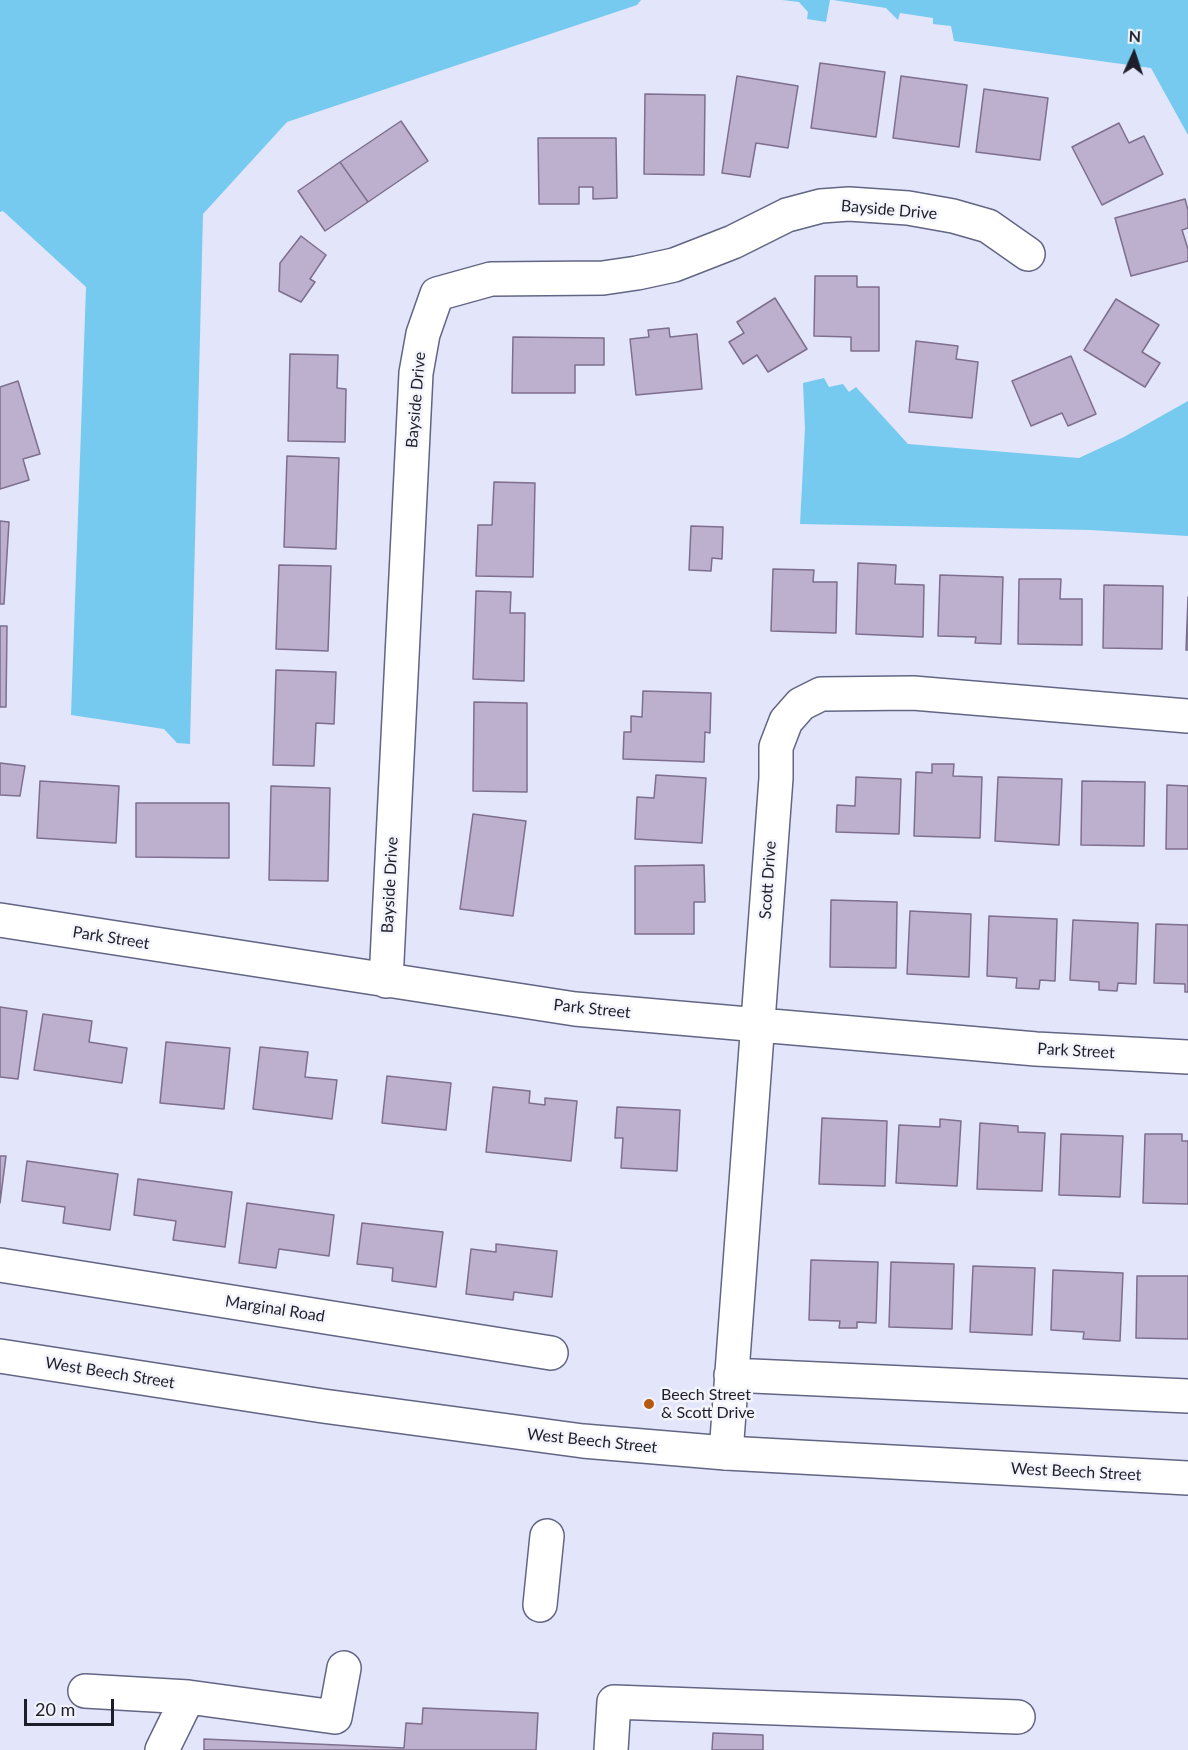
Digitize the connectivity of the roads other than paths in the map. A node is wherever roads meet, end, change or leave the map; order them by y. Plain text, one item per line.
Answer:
1 (1028, 254) dead end
2 (1188, 716) edge
3 (0, 920) edge
4 (386, 981) junction
5 (758, 1024) junction
6 (1188, 1057) edge
7 (0, 1266) edge
8 (551, 1353) dead end
9 (0, 1356) edge
10 (731, 1375) junction
11 (1188, 1396) edge
12 (726, 1453) junction
13 (1188, 1478) edge
14 (547, 1536) dead end
15 (540, 1605) dead end
16 (344, 1668) dead end
17 (85, 1691) dead end
18 (188, 1697) junction
19 (1018, 1717) dead end
20 (162, 1750) edge
21 (611, 1750) edge

1 - 4 main road, Bayside Drive
2 - 5 main road, Scott Drive
3 - 4 main road, Park Street
4 - 5 main road, Park Street
5 - 6 main road, Park Street
5 - 10 main road, Scott Drive
7 - 8 main road, Marginal Road
9 - 12 main road, West Beech Street
10 - 11 main road
10 - 12 main road, Scott Drive
12 - 13 main road, West Beech Street
14 - 15 main road
16 - 18 main road
17 - 18 main road
18 - 20 main road
19 - 21 main road

